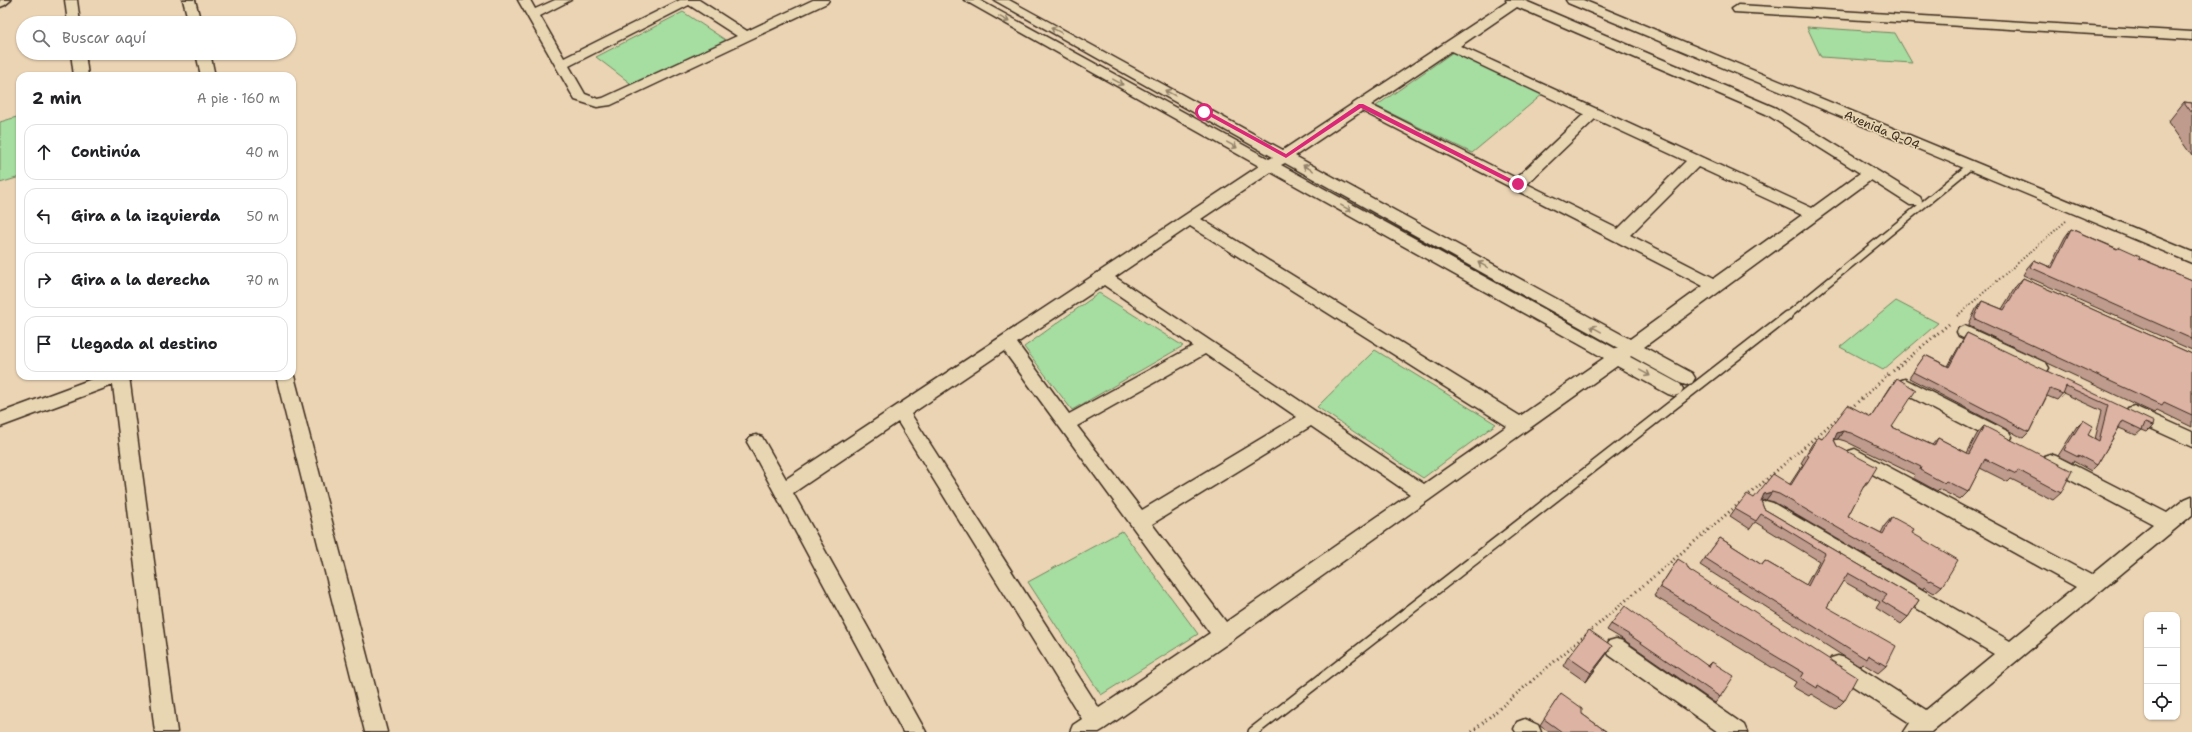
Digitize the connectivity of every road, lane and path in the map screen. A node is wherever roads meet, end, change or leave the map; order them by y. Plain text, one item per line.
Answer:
1 (3, 0) edge
2 (71, 0) edge
3 (189, 0) edge
4 (524, 0) edge
5 (565, 0) edge
6 (690, 0) edge
7 (822, 0) edge
8 (962, 0) edge
9 (1000, 0) edge
10 (1572, 0) edge
11 (1514, 1) edge
12 (0, 2) edge
13 (1738, 10) dead end
14 (532, 15) junction
15 (73, 16) edge
16 (193, 16) edge
17 (746, 36) junction
18 (2192, 36) edge
19 (1450, 46) junction
20 (79, 60) edge
21 (205, 60) edge
22 (561, 64) junction
23 (80, 72) edge
24 (207, 72) edge
25 (1361, 105) junction
26 (1204, 112) junction
27 (1593, 113) junction
28 (1184, 124) junction
29 (1286, 156) junction
30 (1696, 160) junction
31 (1271, 167) junction
32 (1969, 167) junction
33 (1870, 173) junction
34 (1518, 184) junction
35 (1915, 201) dead end
36 (2076, 211) junction
37 (1814, 215) junction
38 (1191, 220) junction
39 (1620, 236) junction
40 (2192, 258) edge
41 (1104, 277) junction
42 (1716, 286) junction
43 (1955, 318) dead end
44 (1950, 323) dead end
45 (1965, 332) dead end
46 (1007, 342) junction
47 (1206, 346) junction
48 (1623, 352) junction
49 (2058, 376) edge
50 (108, 380) edge
51 (120, 380) edge
52 (286, 380) edge
53 (1680, 383) dead end
54 (1905, 386) edge
55 (2121, 407) edge
56 (1847, 411) edge
57 (901, 412) junction
58 (1841, 416) edge
59 (1311, 417) junction
60 (0, 420) edge
61 (1066, 424) junction
62 (1520, 425) junction
63 (2192, 440) edge
64 (756, 442) dead end
65 (2016, 444) edge
66 (1838, 447) edge
67 (2037, 454) edge
68 (784, 490) junction
69 (1423, 493) junction
70 (2192, 504) edge
71 (1766, 509) edge
72 (1140, 521) junction
73 (2168, 523) junction
74 (2092, 586) junction
75 (1224, 635) junction
76 (1616, 648) dead end
77 (2011, 653) junction
78 (1819, 654) edge
79 (1088, 727) edge
80 (1921, 727) edge
81 (166, 732) edge
82 (376, 732) edge
83 (915, 732) edge
84 (1253, 732) edge
85 (1472, 732) edge
86 (1736, 732) edge

1 - 12 street
2 - 15 street
3 - 16 street
4 - 14 street
5 - 14 street
6 - 17 street
6 - 22 street
7 - 17 street
8 -> 28 street
26 -> 9 street
10 - 32 street, Avenida Q-04
11 - 19 street
11 - 33 street
13 - 18 street
14 - 22 street
17 - 22 street
19 - 25 street
19 - 27 street
20 - 23 street
21 - 24 street
25 - 29 street
25 - 34 street
26 - 28 street
26 - 29 street
27 - 30 street
27 - 34 street
28 -> 31 street
29 - 31 street
48 -> 29 street
30 - 37 street
30 - 39 street
31 - 38 street
31 -> 48 street
32 - 36 street, Avenida Q-04
32 - 84 lane
33 - 35 street
33 - 37 street
34 - 39 street
36 - 40 street, Avenida Q-04
36 - 43 path
37 - 42 street
38 - 41 street
38 - 62 street
39 - 42 street
41 - 46 street
41 - 47 street
42 - 48 street
44 - 56 path
45 - 49 street
46 - 57 street
46 - 61 street
47 - 59 street
47 - 61 street
48 - 53 street
48 - 62 street
50 - 60 street
51 - 81 street
52 - 82 street
54 - 65 street
55 - 63 street
57 - 68 street
57 - 79 street
58 - 85 path
59 - 69 street
59 - 72 street
61 - 72 street
62 - 69 street
64 - 68 street
66 - 74 street
67 - 73 street
68 - 83 street
69 - 75 street
70 - 73 street
71 - 77 street
72 - 75 street
73 - 74 street
74 - 77 street
75 - 79 street
76 - 86 street
77 - 80 street
78 - 80 street

